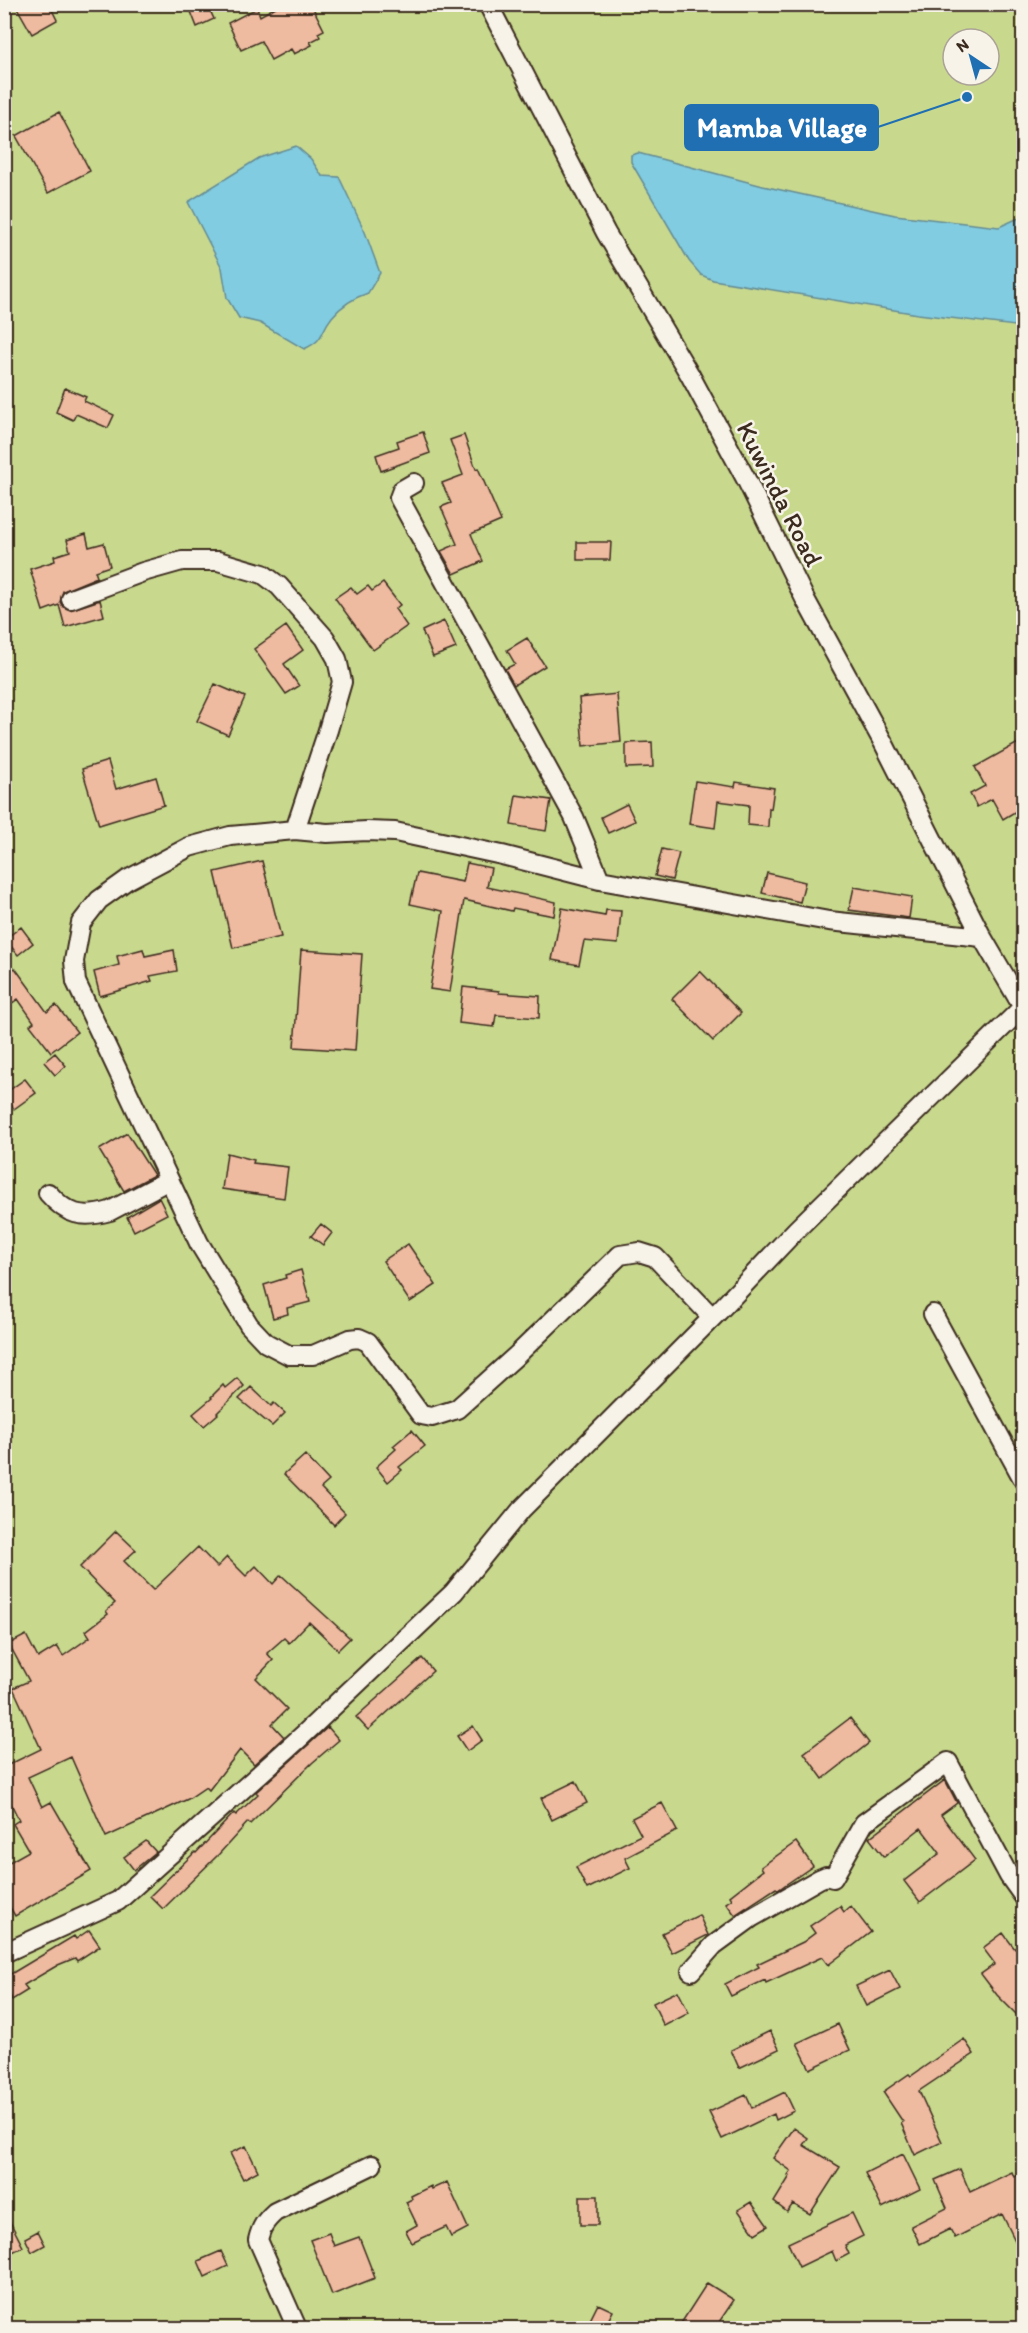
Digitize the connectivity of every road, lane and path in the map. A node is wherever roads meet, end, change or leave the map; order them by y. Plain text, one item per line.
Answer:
1 (488, 4) edge
2 (414, 483) dead end
3 (71, 599) dead end
4 (295, 830) junction
5 (600, 880) junction
6 (982, 937) junction
7 (1023, 1008) edge
8 (169, 1180) junction
9 (48, 1193) dead end
10 (933, 1314) dead end
11 (712, 1317) junction
12 (1023, 1481) edge
13 (1023, 1897) edge
14 (4, 1953) edge
15 (691, 1971) dead end
16 (372, 2165) dead end
17 (297, 2328) edge

1 - 6 street, Kuwinda Road
2 - 5 street
3 - 4 street
4 - 5 street
4 - 8 street
5 - 6 street
6 - 7 street, Kuwinda Road
7 - 11 street
8 - 9 street
8 - 11 street
10 - 12 street
11 - 14 street
13 - 15 street
16 - 17 street

